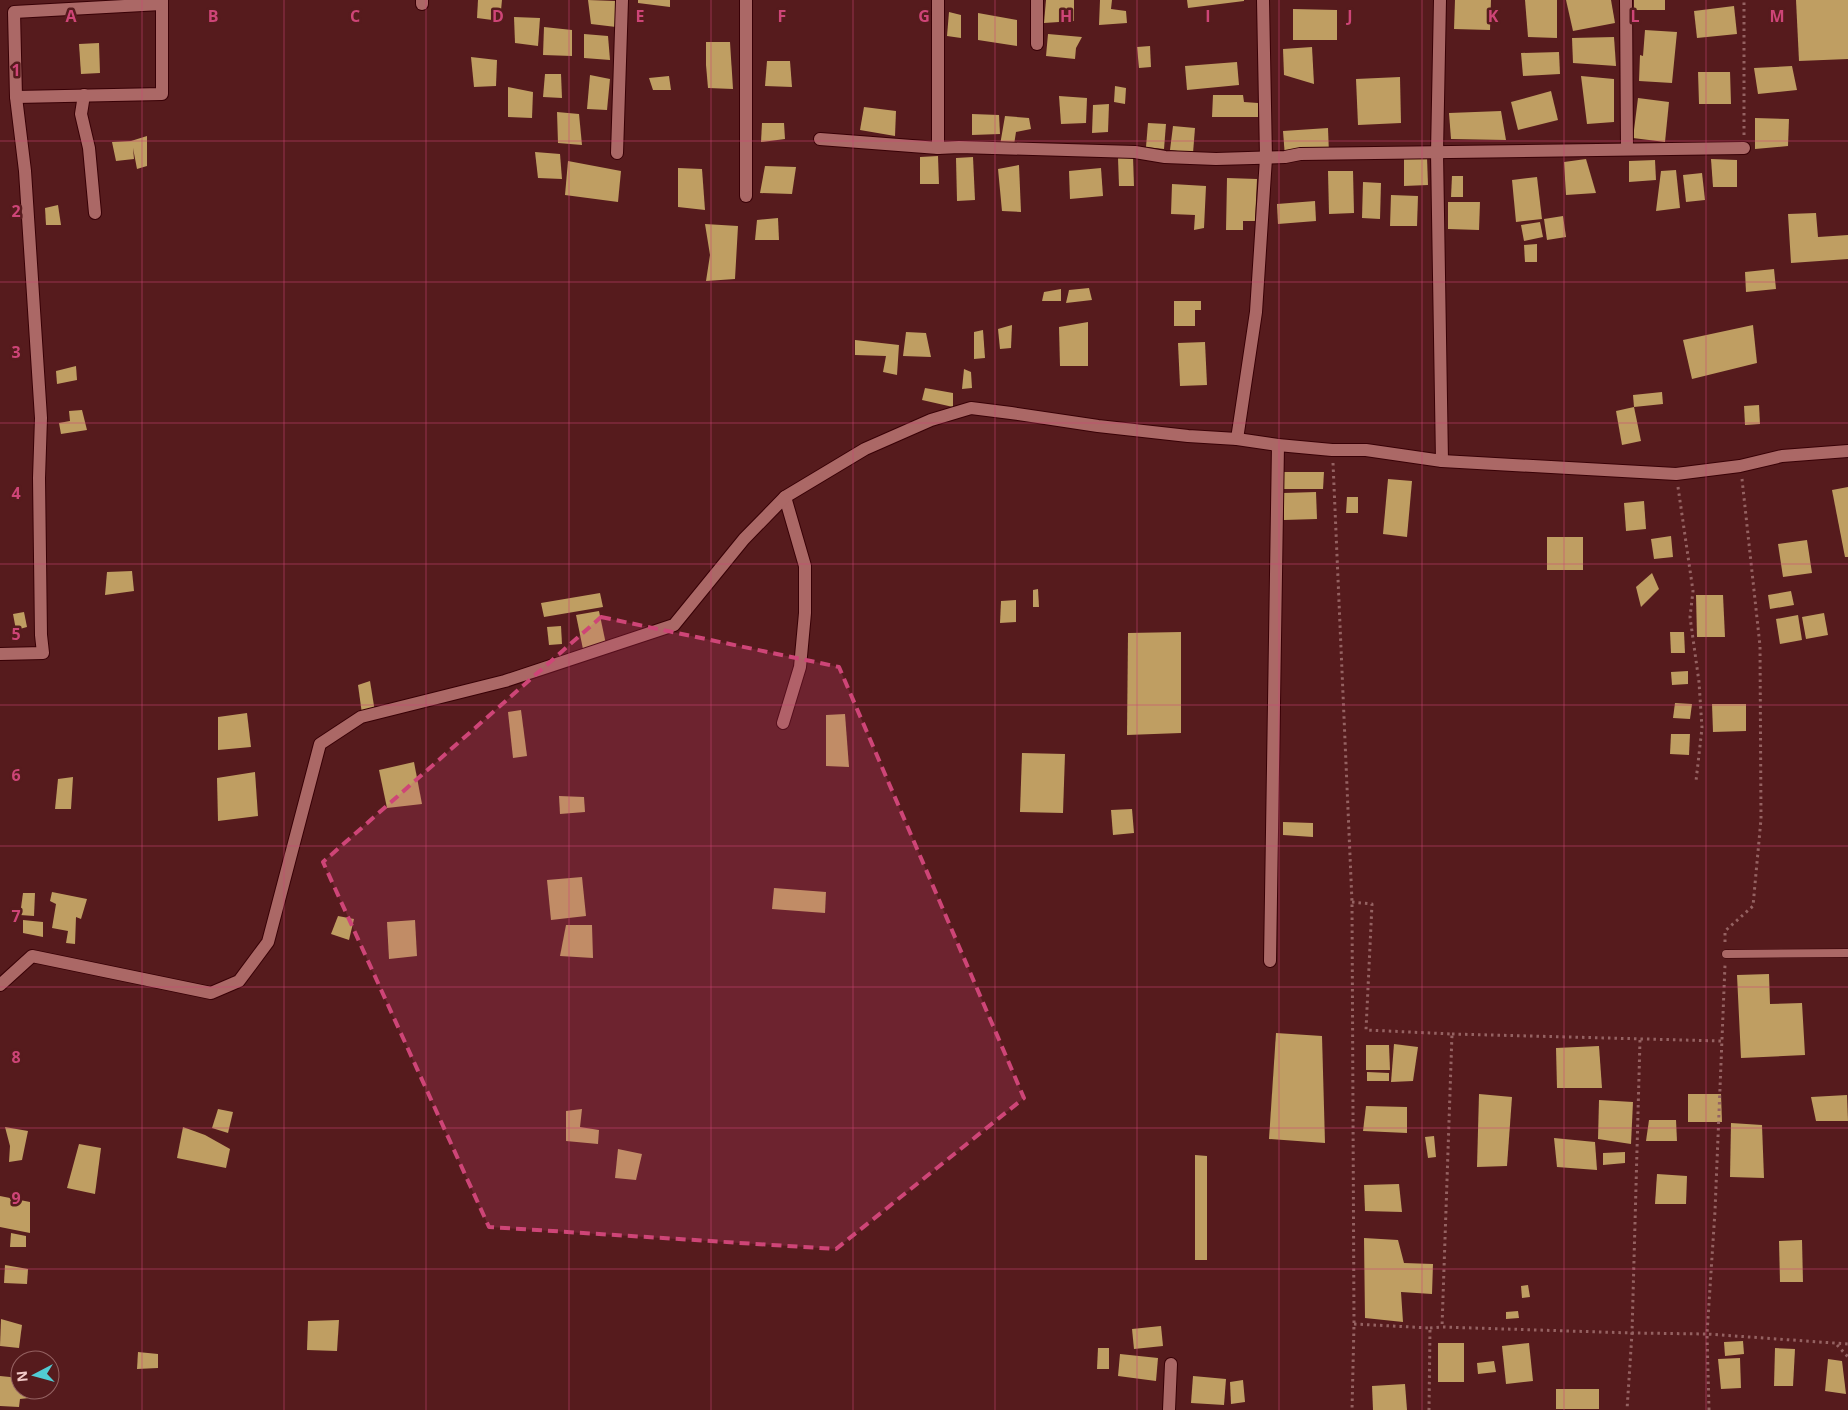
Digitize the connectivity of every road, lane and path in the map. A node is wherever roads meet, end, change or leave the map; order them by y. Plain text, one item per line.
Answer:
1 (622, 0) edge
2 (746, 0) edge
3 (938, 0) edge
4 (1037, 0) edge
5 (1263, 0) edge
6 (1440, 0) edge
7 (1626, 0) edge
8 (1744, 0) edge
9 (162, 2) edge
10 (1037, 44) dead end
11 (84, 95) junction
12 (16, 97) junction
13 (820, 139) dead end
14 (938, 148) junction
15 (1744, 148) joint
16 (1628, 149) junction
17 (617, 152) dead end
18 (1437, 152) junction
19 (1266, 158) junction
20 (746, 196) dead end
21 (95, 213) dead end
22 (1237, 439) junction
23 (1278, 446) junction
24 (1332, 450) junction
25 (1848, 451) edge
26 (1442, 461) junction
27 (1740, 466) junction
28 (1676, 474) junction
29 (785, 497) junction
30 (0, 654) edge
31 (783, 723) dead end
32 (1696, 782) dead end
33 (1352, 902) junction
34 (1848, 953) edge
35 (1726, 954) junction
36 (1270, 961) dead end
37 (0, 985) edge
38 (1452, 1034) junction
39 (1640, 1040) junction
40 (1722, 1041) junction
41 (1354, 1324) junction
42 (1442, 1327) junction
43 (1430, 1328) junction
44 (1632, 1333) junction
45 (1707, 1334) junction
46 (1836, 1344) junction
47 (1848, 1344) edge
48 (1848, 1357) edge
49 (1171, 1364) dead end
50 (1169, 1410) edge
51 (1352, 1410) edge
52 (1429, 1410) edge
53 (1627, 1410) edge
54 (1709, 1410) edge

1 - 17 street
2 - 20 street
3 - 14 street
4 - 10 street
5 - 19 street
6 - 18 street
7 - 16 street
8 - 15 path
9 - 11 street
9 - 12 street
11 - 12 street
11 - 21 street
12 - 30 street
13 - 14 street
14 - 19 street
15 - 16 street
16 - 18 street
18 - 19 street
18 - 26 street
19 - 22 street
22 - 23 street
22 - 29 street
23 - 24 street
23 - 36 street
24 - 26 street
24 - 33 path
25 - 27 street
26 - 28 street
27 - 28 street
27 - 35 path
28 - 32 path
29 - 31 street
29 - 37 street
33 - 38 path
33 - 41 path
34 - 35 lane
35 - 40 path
38 - 39 path
38 - 42 path
39 - 40 path
39 - 44 path
40 - 45 path
41 - 43 path
41 - 51 path
42 - 43 path
42 - 44 path
43 - 52 path
44 - 45 path
44 - 53 path
45 - 46 path
45 - 54 path
46 - 47 path
46 - 48 path
49 - 50 street

